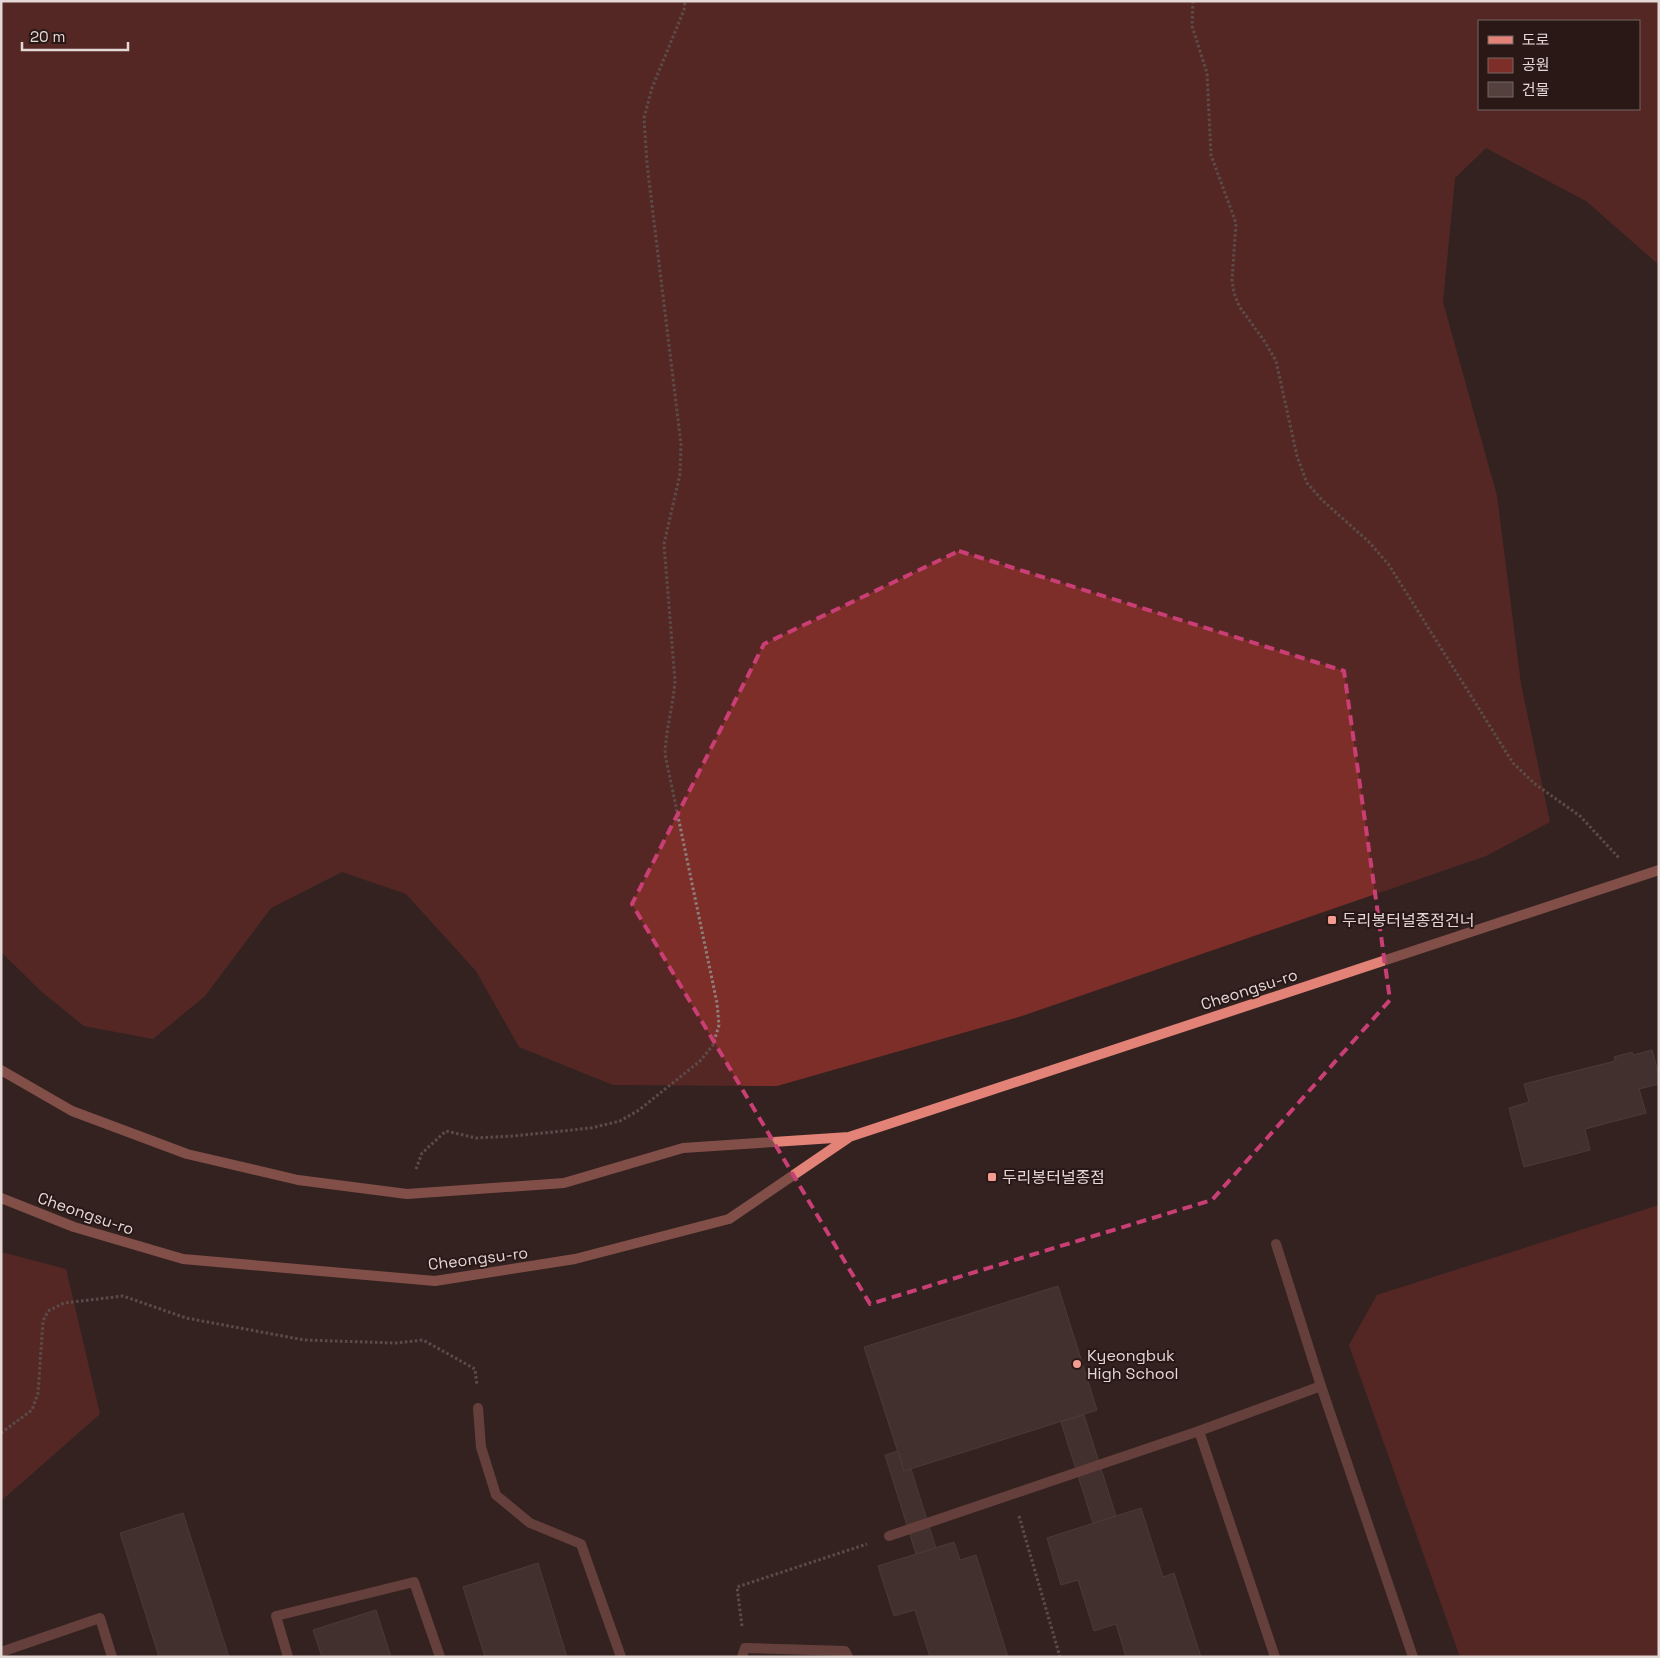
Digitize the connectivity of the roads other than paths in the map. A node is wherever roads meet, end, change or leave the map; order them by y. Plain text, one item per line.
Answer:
1 (1659, 870) edge
2 (1, 1070) edge
3 (849, 1137) junction
4 (1, 1198) edge
5 (1276, 1244) dead end
6 (1321, 1386) junction
7 (478, 1408) road end
8 (1198, 1431) junction
9 (889, 1536) road end
10 (1, 1652) edge
11 (743, 1652) edge
12 (112, 1657) edge
13 (288, 1657) edge
14 (440, 1657) edge
15 (621, 1657) edge
16 (848, 1657) edge
17 (1275, 1657) edge
18 (1413, 1657) edge

1 - 3 main road, Cheongsu-ro
2 - 3 main road, Cheongsu-ro
3 - 4 main road, Cheongsu-ro
5 - 6 lane
6 - 8 lane
6 - 18 lane
7 - 15 lane
8 - 9 lane
8 - 17 lane
10 - 12 lane
11 - 16 lane
13 - 14 lane

